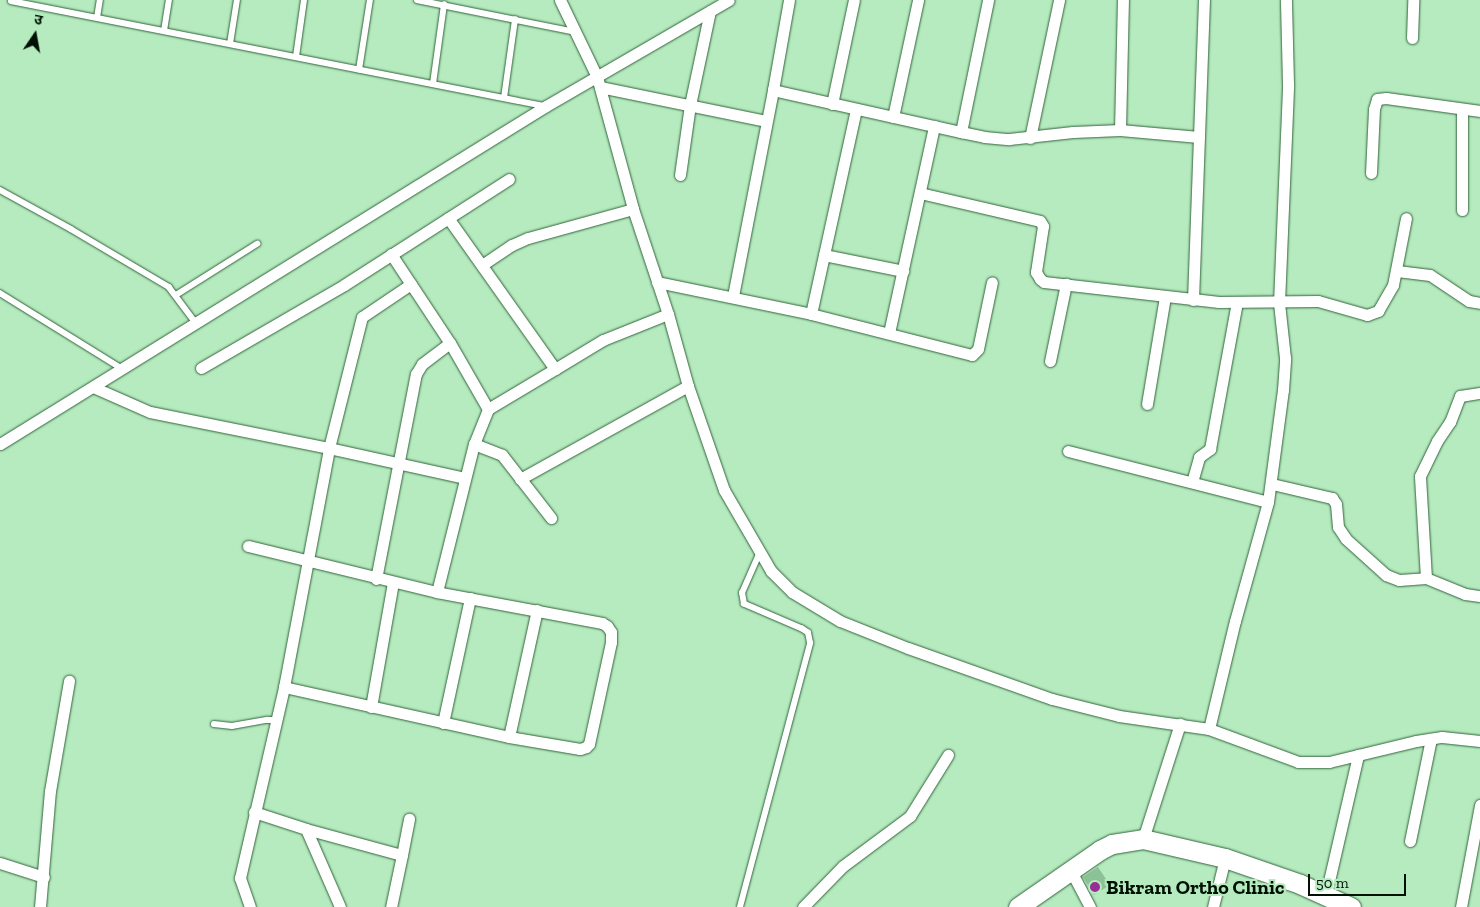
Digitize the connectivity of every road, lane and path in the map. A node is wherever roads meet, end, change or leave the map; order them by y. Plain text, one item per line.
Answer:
1 (100, 0) edge
2 (169, 0) edge
3 (236, 0) edge
4 (304, 0) edge
5 (370, 0) edge
6 (417, 0) edge
7 (560, 0) edge
8 (729, 0) edge
9 (789, 0) edge
10 (854, 0) edge
11 (918, 0) edge
12 (988, 0) edge
13 (1059, 0) edge
14 (1123, 0) edge
15 (1204, 0) edge
16 (1286, 0) edge
17 (1413, 0) edge
18 (12, 1) dead end
19 (30, 2) edge
20 (444, 5) junction
21 (710, 11) junction
22 (97, 18) junction
23 (515, 20) junction
24 (164, 31) junction
25 (576, 32) junction
26 (1412, 38) dead end
27 (230, 44) junction
28 (296, 57) junction
29 (359, 70) junction
30 (599, 82) junction
31 (433, 84) junction
32 (773, 90) junction
33 (504, 98) junction
34 (832, 104) junction
35 (690, 105) junction
36 (546, 106) junction
37 (856, 109) junction
38 (1462, 109) junction
39 (1480, 111) edge
40 (893, 117) junction
41 (766, 121) junction
42 (934, 126) junction
43 (1120, 130) junction
44 (962, 132) junction
45 (1199, 137) junction
46 (1030, 138) junction
47 (1371, 173) dead end
48 (680, 175) dead end
49 (509, 179) dead end
50 (0, 190) edge
51 (920, 193) junction
52 (633, 209) junction
53 (1462, 210) dead end
54 (448, 218) junction
55 (1406, 218) dead end
56 (257, 244) dead end
57 (391, 254) junction
58 (824, 255) junction
59 (482, 265) junction
60 (902, 271) junction
61 (1397, 271) junction
62 (657, 282) junction
63 (992, 282) dead end
64 (411, 284) junction
65 (1066, 284) junction
66 (0, 293) edge
67 (176, 295) junction
68 (733, 296) junction
69 (1165, 297) junction
70 (1193, 300) junction
71 (1237, 302) junction
72 (1480, 302) edge
73 (1279, 303) junction
74 (668, 314) junction
75 (811, 314) junction
76 (196, 323) junction
77 (888, 333) junction
78 (450, 343) junction
79 (1050, 361) dead end
80 (201, 368) dead end
81 (122, 369) junction
82 (555, 369) junction
83 (688, 386) junction
84 (93, 387) junction
85 (1480, 393) edge
86 (1148, 404) dead end
87 (488, 409) junction
88 (0, 444) edge
89 (474, 444) junction
90 (328, 448) junction
91 (1068, 451) dead end
92 (400, 463) junction
93 (465, 478) junction
94 (520, 479) junction
95 (1192, 482) junction
96 (1272, 484) junction
97 (1268, 502) junction
98 (551, 518) dead end
99 (248, 546) dead end
100 (760, 552) junction
101 (308, 561) junction
102 (1426, 578) junction
103 (376, 579) junction
104 (393, 582) junction
105 (437, 592) junction
106 (1480, 596) edge
107 (470, 598) junction
108 (537, 610) junction
109 (70, 681) dead end
110 (284, 687) junction
111 (371, 707) junction
112 (276, 720) junction
113 (444, 723) junction
114 (214, 724) dead end
115 (1180, 724) junction
116 (1209, 729) junction
117 (509, 737) junction
118 (1431, 739) junction
119 (1480, 740) edge
120 (948, 755) dead end
121 (1358, 755) junction
122 (1480, 805) edge
123 (254, 812) junction
124 (409, 819) dead end
125 (306, 829) junction
126 (1143, 839) junction
127 (1410, 841) dead end
128 (402, 855) junction
129 (1225, 858) junction
130 (0, 863) edge
131 (1072, 871) junction
132 (44, 877) junction
133 (1326, 894) junction
134 (1027, 904) edge
135 (40, 907) edge
136 (250, 907) edge
137 (340, 907) edge
138 (391, 907) edge
139 (740, 907) edge
140 (803, 907) edge
141 (1090, 907) edge
142 (1213, 907) edge
143 (1351, 907) edge
144 (1461, 907) edge

1 - 22 lane
2 - 24 lane
3 - 27 lane
4 - 28 lane
5 - 29 lane
6 - 20 lane
7 - 25 street
8 - 21 street
9 - 32 street
10 - 34 street
11 - 40 street
12 - 44 street
13 - 46 street
14 - 43 street
15 - 45 street
16 - 73 street
17 - 26 street
18 - 19 lane
19 - 22 lane
20 - 23 lane
20 - 31 lane
21 - 30 street
21 - 35 street
22 - 24 lane
23 - 25 lane
23 - 33 lane
24 - 27 lane
25 - 30 street
27 - 28 lane
28 - 29 lane
29 - 31 lane
30 - 35 street
30 - 36 street
30 - 52 street
31 - 33 lane
32 - 34 street
32 - 41 street
33 - 36 lane
34 - 37 street
35 - 41 street
35 - 48 street
36 - 76 street
37 - 40 street
37 - 58 street
38 - 39 street
38 - 47 street
38 - 53 street
40 - 42 street
41 - 68 street
42 - 44 street
42 - 51 street
43 - 45 street
43 - 46 street
44 - 46 street
45 - 70 street
49 - 54 street
50 - 67 lane
51 - 60 street
51 - 65 street
52 - 59 street
52 - 62 street
54 - 57 street
54 - 59 street
55 - 61 street
56 - 67 lane
57 - 64 street
57 - 80 street
58 - 60 street
58 - 75 street
59 - 82 street
60 - 77 street
61 - 72 street
61 - 73 street
62 - 68 street
62 - 74 street
63 - 77 street
64 - 78 street
64 - 90 street
65 - 69 street
65 - 79 street
66 - 81 lane
67 - 76 lane
68 - 75 street
69 - 70 street
69 - 86 street
70 - 71 street
71 - 73 street
71 - 95 street
73 - 96 street
74 - 82 street
74 - 83 street
75 - 77 street
76 - 81 street
78 - 87 street
78 - 92 street
81 - 84 street
82 - 87 street
83 - 94 street
83 - 100 street
84 - 88 street
84 - 90 street
85 - 102 street
87 - 89 street
89 - 93 street
89 - 94 street
90 - 92 street
90 - 101 street
91 - 95 street
92 - 93 street
92 - 103 street
93 - 105 street
94 - 98 street
95 - 97 street
96 - 97 street
96 - 102 street
97 - 116 street
99 - 101 street
100 - 115 street
100 - 139 lane
101 - 103 street
101 - 110 street
102 - 106 street
103 - 104 street
104 - 105 street
104 - 111 street
105 - 107 street
107 - 108 street
107 - 113 street
108 - 117 street
108 - 117 street
109 - 132 street
110 - 111 street
110 - 112 street
111 - 113 street
112 - 114 lane
112 - 123 street
113 - 117 street
115 - 116 street
115 - 126 street
116 - 121 street
118 - 119 street
118 - 121 street
118 - 127 street
120 - 140 street
121 - 133 street
122 - 144 street
123 - 125 street
123 - 136 street
124 - 128 street
125 - 128 street
125 - 137 street
126 - 129 main road
126 - 131 main road
128 - 138 street
129 - 133 main road
129 - 142 street
130 - 132 street
131 - 134 main road
131 - 141 street
132 - 135 street
133 - 143 main road

